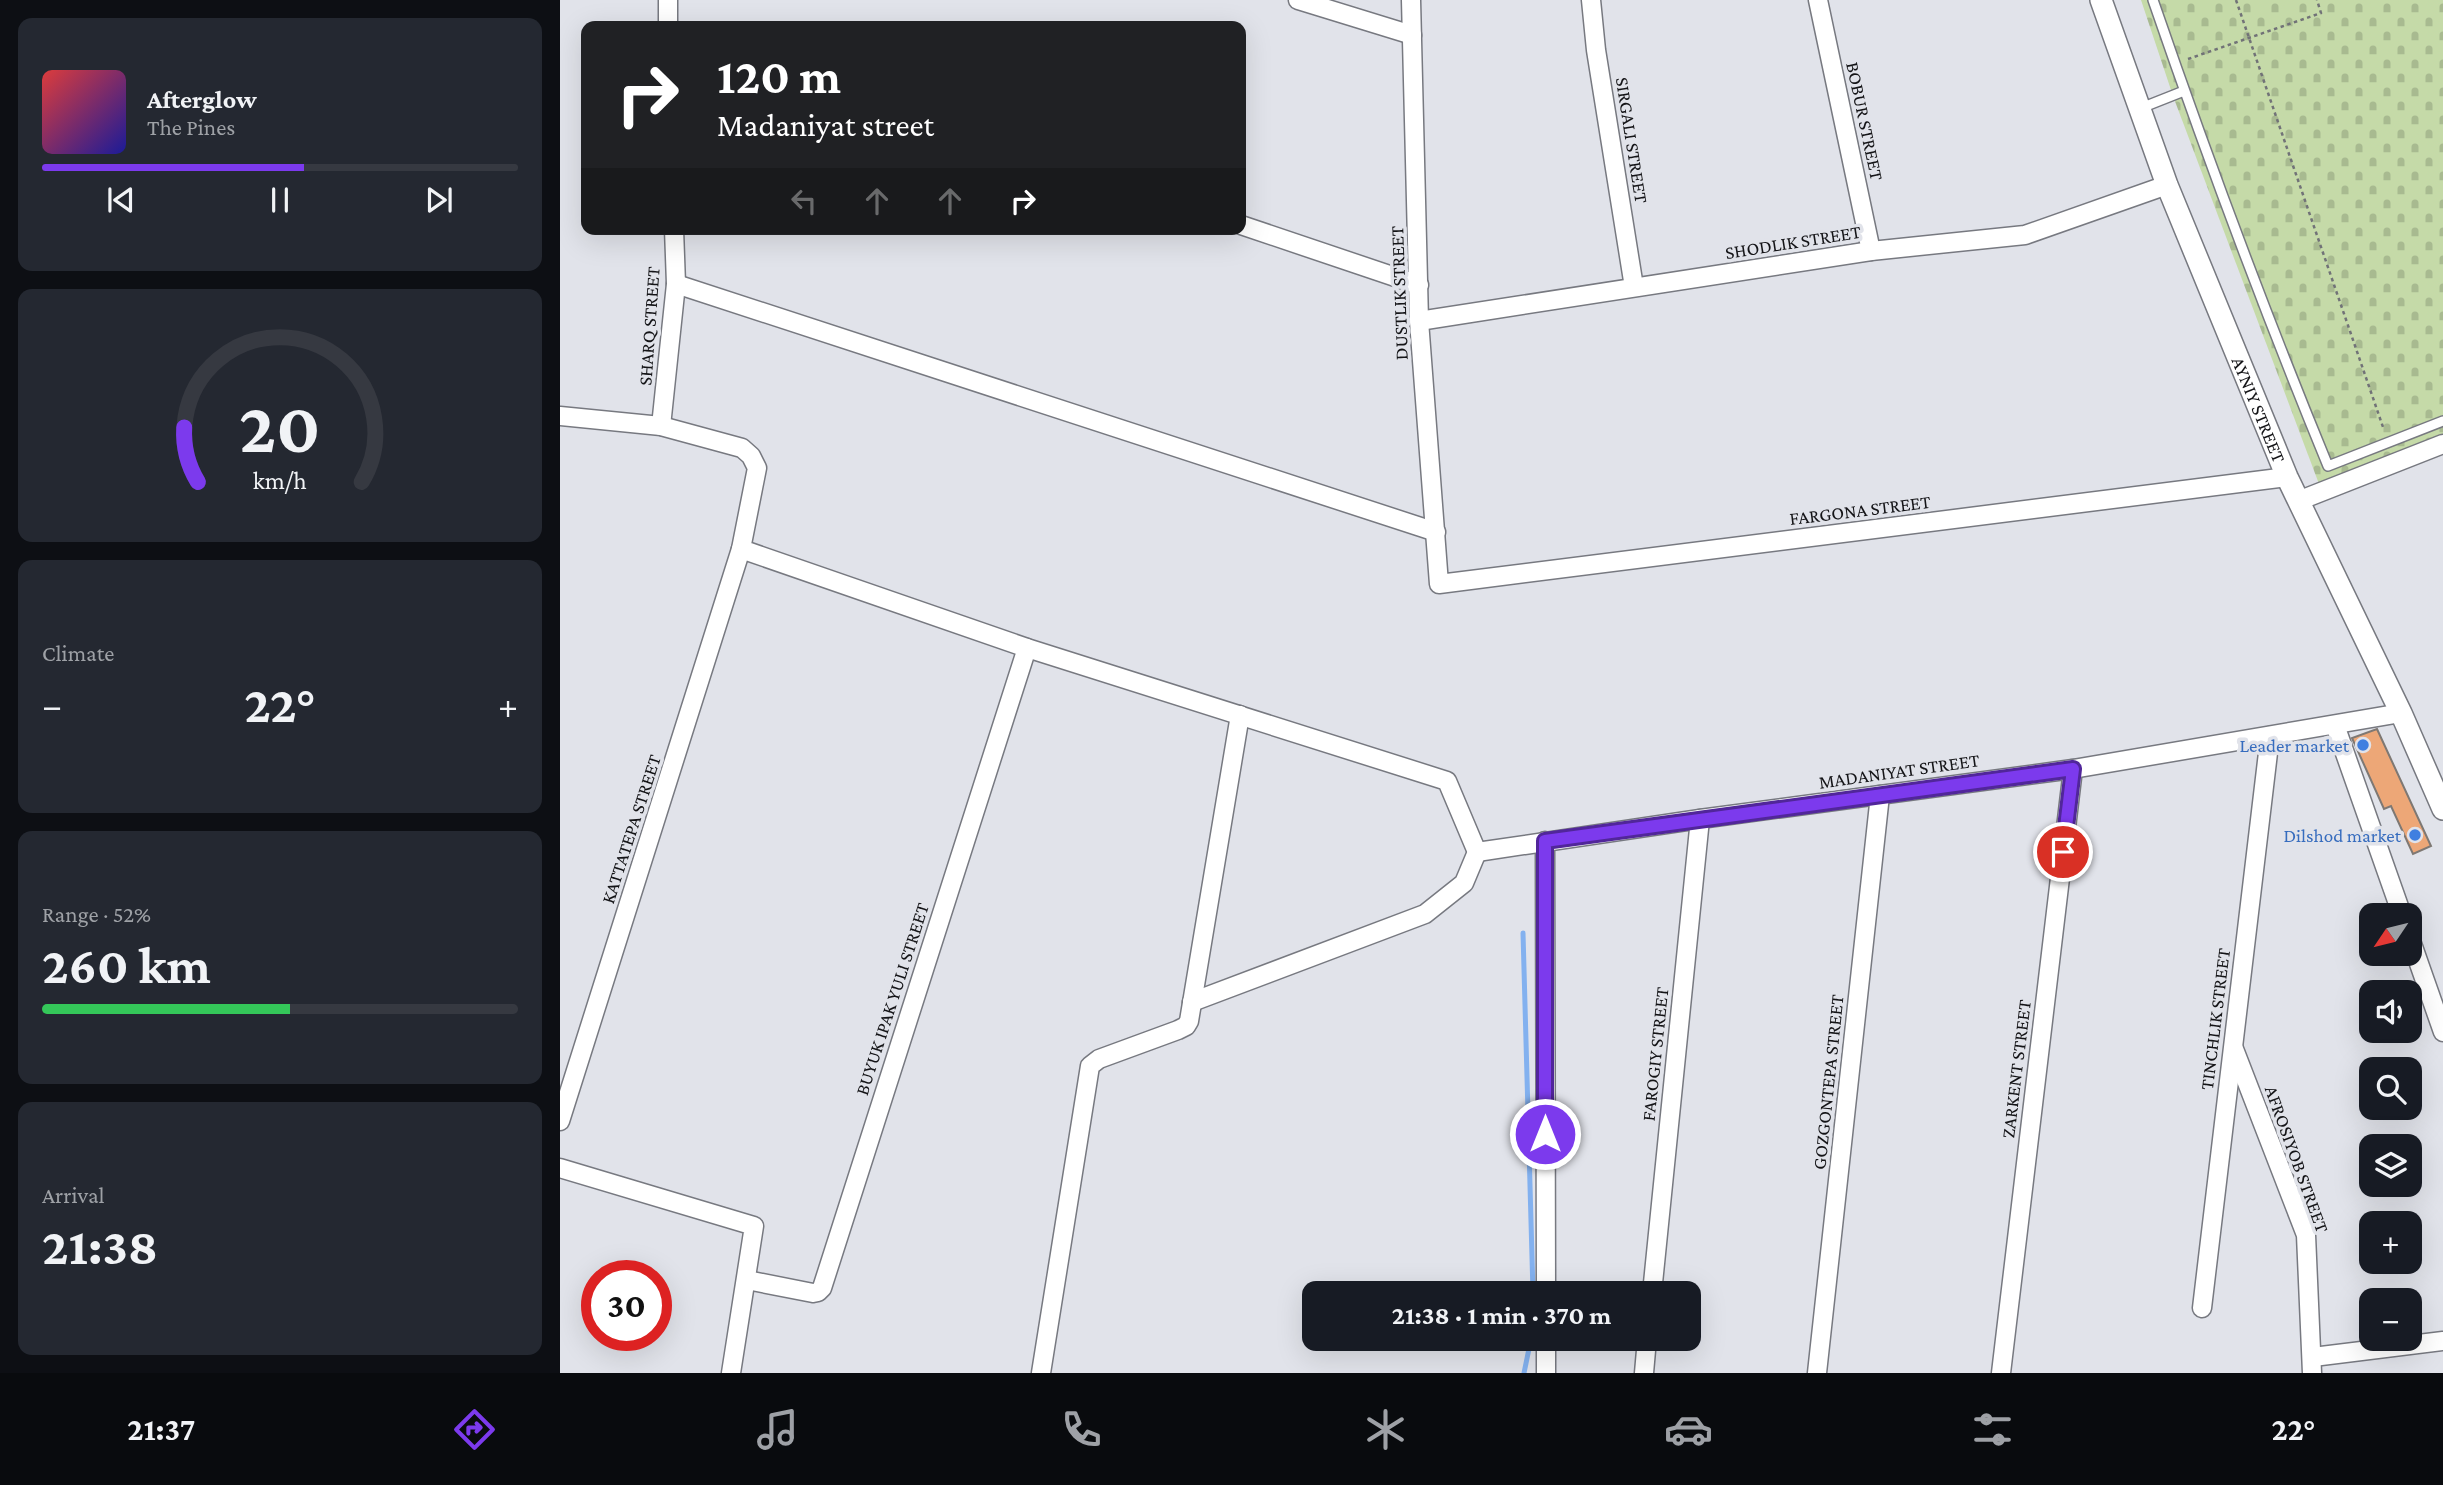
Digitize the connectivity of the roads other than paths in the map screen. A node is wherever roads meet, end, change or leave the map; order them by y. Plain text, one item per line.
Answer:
1 (668, 0) edge
2 (1298, 0) edge
3 (1411, 0) edge
4 (1591, 0) edge
5 (1818, 0) edge
6 (2101, 0) edge
7 (2153, 0) edge
8 (668, 21) edge
9 (1412, 35) junction
10 (2184, 91) junction
11 (2140, 108) junction
12 (2167, 185) junction
13 (1246, 228) edge
14 (674, 235) edge
15 (1871, 251) junction
16 (676, 284) junction
17 (1419, 285) junction
18 (1634, 287) junction
19 (1419, 321) junction
20 (560, 416) edge
21 (2443, 421) edge
22 (661, 426) junction
23 (2443, 444) edge
24 (2287, 477) junction
25 (2298, 501) junction
26 (1436, 532) junction
27 (741, 549) junction
28 (1439, 584) joint
29 (1027, 648) junction
30 (2401, 713) junction
31 (1240, 715) junction
32 (2335, 725) junction
33 (2270, 736) junction
34 (2073, 769) junction
35 (1880, 795) junction
36 (2443, 809) edge
37 (1700, 819) junction
38 (1545, 841) junction
39 (1477, 852) junction
40 (2398, 903) edge
41 (2420, 966) edge
42 (1192, 1002) junction
43 (2443, 1032) edge
44 (2233, 1045) junction
45 (560, 1121) edge
46 (560, 1168) edge
47 (747, 1280) junction
48 (1546, 1281) edge
49 (1653, 1281) edge
50 (2202, 1308) dead end
51 (2443, 1341) edge
52 (1546, 1351) edge
53 (1646, 1351) edge
54 (2312, 1365) edge
55 (731, 1373) edge
56 (1041, 1373) edge
57 (1546, 1373) edge
58 (1644, 1373) edge
59 (1817, 1373) edge
60 (2001, 1373) edge

1 - 8 street
2 - 9 street
3 - 9 street, DUSTLIK STREET
4 - 18 street, SIRGALI STREET
5 - 15 street, BOBUR STREET
6 - 11 street, AYNIY STREET
7 - 10 lane
9 - 17 street, DUSTLIK STREET
10 - 11 lane
10 - 21 lane
11 - 12 street, AYNIY STREET
12 - 15 street, SHODLIK STREET
12 - 24 street, AYNIY STREET
13 - 17 street
14 - 16 street, SHARQ STREET
15 - 18 street, SHODLIK STREET
16 - 22 street, SHARQ STREET
16 - 26 street
17 - 19 street, DUSTLIK STREET
18 - 19 street, SHODLIK STREET
19 - 26 street, DUSTLIK STREET
20 - 22 street, KATTATEPA STREET
22 - 27 street, KATTATEPA STREET
23 - 25 street
24 - 25 street, AYNIY STREET
24 - 28 street, FARGONA STREET
25 - 30 street, AYNIY STREET
26 - 28 street, DUSTLIK STREET
27 - 29 street
27 - 45 street, KATTATEPA STREET
29 - 31 street
29 - 47 street, BUYUK IPAK YULI STREET
30 - 32 street, MADANIYAT STREET
30 - 36 street, AYNIY STREET
31 - 39 street
31 - 42 street
32 - 33 street, MADANIYAT STREET
32 - 40 street
33 - 34 street, MADANIYAT STREET
33 - 44 street, TINCHLIK STREET
34 - 35 street, MADANIYAT STREET
34 - 60 street, ZARKENT STREET
35 - 37 street, MADANIYAT STREET
35 - 59 street, GOZGONTEPA STREET
37 - 38 street, MADANIYAT STREET
37 - 49 street, FAROGIY STREET
38 - 39 street, MADANIYAT STREET
38 - 48 street
39 - 42 street
41 - 43 street
42 - 56 street
44 - 50 street, TINCHLIK STREET
44 - 54 street, AFROSIYOB STREET
46 - 47 street
47 - 55 street
51 - 54 street
52 - 57 street
53 - 58 street

